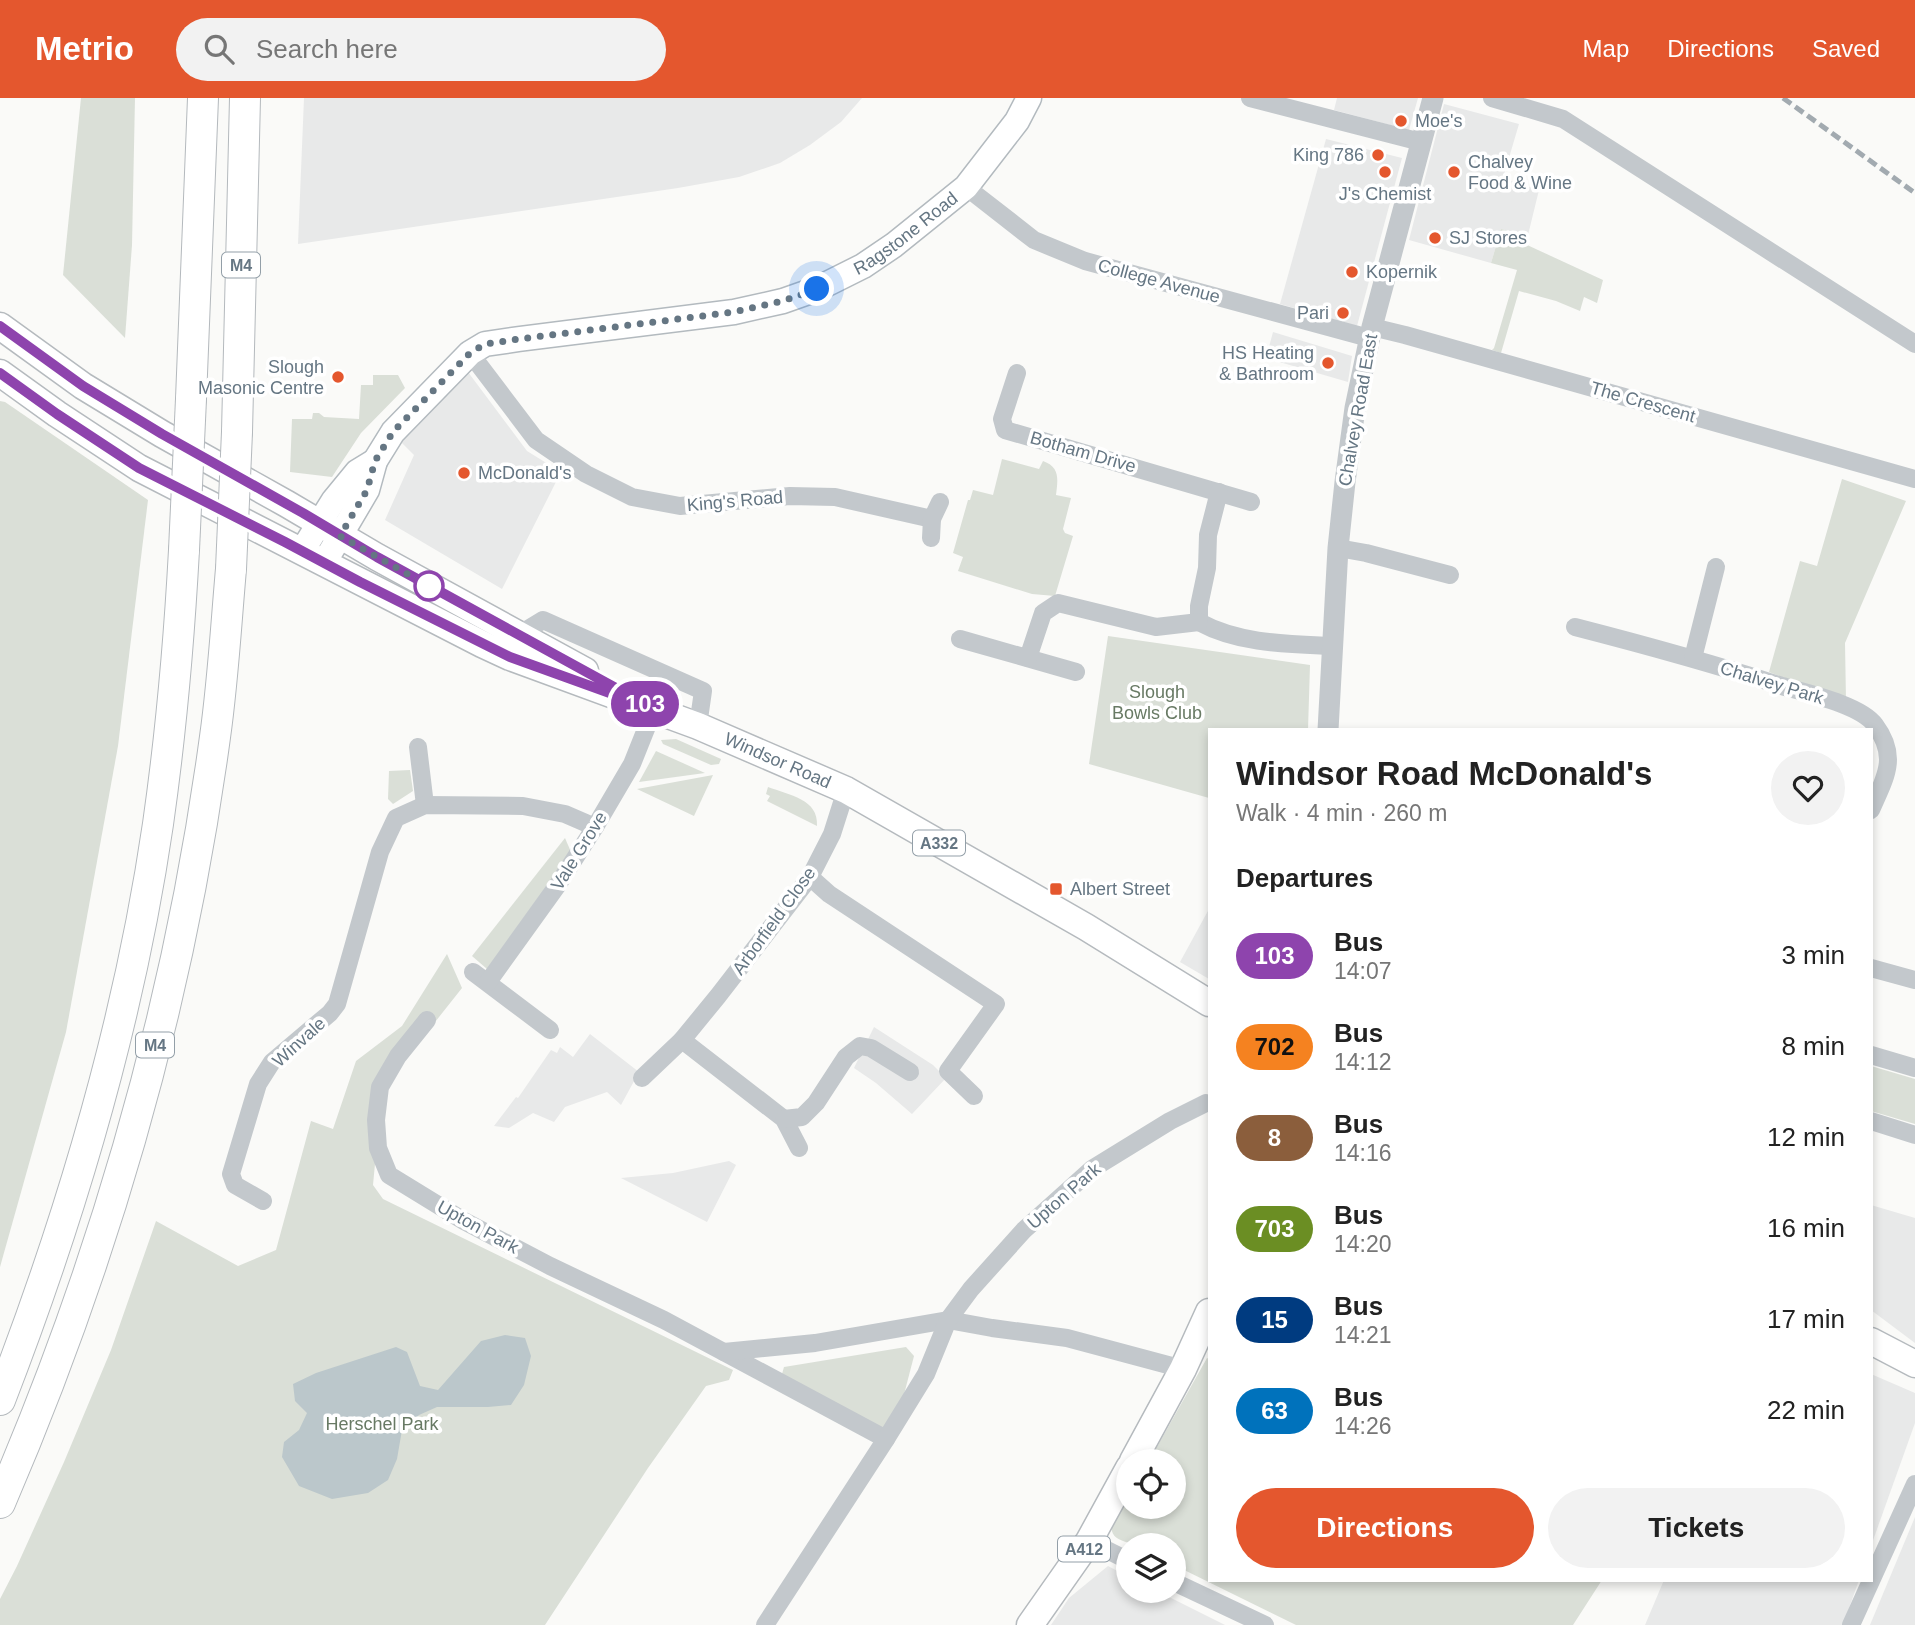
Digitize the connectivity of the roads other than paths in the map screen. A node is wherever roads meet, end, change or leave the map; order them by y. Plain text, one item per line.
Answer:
1 (203, 98) edge
2 (245, 98) edge
3 (1029, 98) edge
4 (1250, 98) edge
5 (1433, 98) edge
6 (1492, 98) edge
7 (1421, 142) junction
8 (966, 187) junction
9 (0, 326) edge
10 (1371, 333) junction
11 (1915, 344) edge
12 (470, 353) junction
13 (1017, 373) dead end
14 (8, 379) edge
15 (1915, 480) edge
16 (1219, 492) junction
17 (940, 502) dead end
18 (1251, 502) dead end
19 (932, 519) junction
20 (330, 529) junction
21 (931, 538) dead end
22 (1338, 548) junction
23 (313, 557) junction
24 (1716, 567) dead end
25 (1450, 575) dead end
26 (1199, 622) junction
27 (1575, 627) dead end
28 (520, 634) junction
29 (960, 639) dead end
30 (1332, 646) junction
31 (1028, 658) junction
32 (1693, 658) junction
33 (1076, 672) dead end
34 (654, 709) junction
35 (698, 726) junction
36 (1328, 728) edge
37 (418, 747) dead end
38 (846, 790) junction
39 (425, 805) junction
40 (1873, 805) edge
41 (596, 827) junction
42 (810, 877) junction
43 (1873, 968) edge
44 (1915, 979) edge
45 (1208, 1002) edge
46 (426, 1020) dead end
47 (550, 1030) dead end
48 (682, 1040) junction
49 (1873, 1056) edge
50 (1915, 1068) edge
51 (910, 1072) dead end
52 (642, 1078) dead end
53 (974, 1096) dead end
54 (1206, 1103) dead end
55 (784, 1119) junction
56 (1873, 1122) edge
57 (1915, 1135) edge
58 (799, 1148) dead end
59 (263, 1201) dead end
60 (1208, 1314) edge
61 (948, 1320) junction
62 (1873, 1342) edge
63 (723, 1352) junction
64 (1915, 1364) edge
65 (1183, 1369) junction
66 (0, 1400) edge
67 (886, 1440) junction
68 (1140, 1449) edge
69 (1915, 1484) edge
70 (1116, 1492) edge
71 (0, 1503) edge
72 (1089, 1541) junction
73 (1116, 1554) edge
74 (1186, 1588) edge
75 (1855, 1624) edge
76 (765, 1625) edge
77 (1030, 1625) edge
78 (1265, 1625) edge

1 - 66 highway, M4, bridge
2 - 71 highway, M4, bridge
3 - 8 main road, Ragstone Road
4 - 7 street
5 - 7 street, Chalvey Road East
6 - 11 street
7 - 10 street, Chalvey Road East
8 - 10 street, College Avenue
8 - 12 main road, Ragstone Road
9 - 20 main road, A332
10 - 15 street, The Crescent
10 - 22 street, Chalvey Road East
12 - 19 street, King's Road
12 - 20 main road, Ragstone Road
13 - 16 street, Botham Drive
14 - 23 main road, A332
16 - 18 street, Botham Drive
16 - 26 street
17 - 19 street
19 - 21 street
20 - 23 main road, Ragstone Road
20 - 28 main road, A332
22 - 25 street
22 - 30 street, Chalvey Road East
23 - 34 main road, Windsor Road / A332
24 - 32 street
26 - 30 street
26 - 31 street
27 - 32 street, Chalvey Park
28 - 34 main road, A332
28 - 35 street
29 - 31 street
30 - 36 street, Chalvey Road East
31 - 33 street
32 - 40 street, Chalvey Park
34 - 35 main road, Windsor Road / A332
34 - 41 street, Vale Grove
35 - 38 main road, Windsor Road / A332
37 - 39 street
38 - 42 street, Arborfield Close
38 - 45 main road, Windsor Road / A332
39 - 41 street, Winvale
39 - 59 street, Winvale
41 - 47 street, Vale Grove
42 - 48 street, Arborfield Close
42 - 53 street
43 - 44 street
46 - 63 street, Upton Park
48 - 52 street, Arborfield Close
48 - 55 street
49 - 50 street
51 - 55 street
54 - 61 street, Upton Park
55 - 58 street
56 - 57 street
60 - 65 main road
61 - 63 street
61 - 65 street
61 - 67 street, Upton Park
62 - 64 main road
63 - 67 street, Upton Park
65 - 68 main road
67 - 76 street, Upton Park
69 - 75 street
70 - 72 main road, A412
72 - 73 street
72 - 77 main road, A412
74 - 78 street

